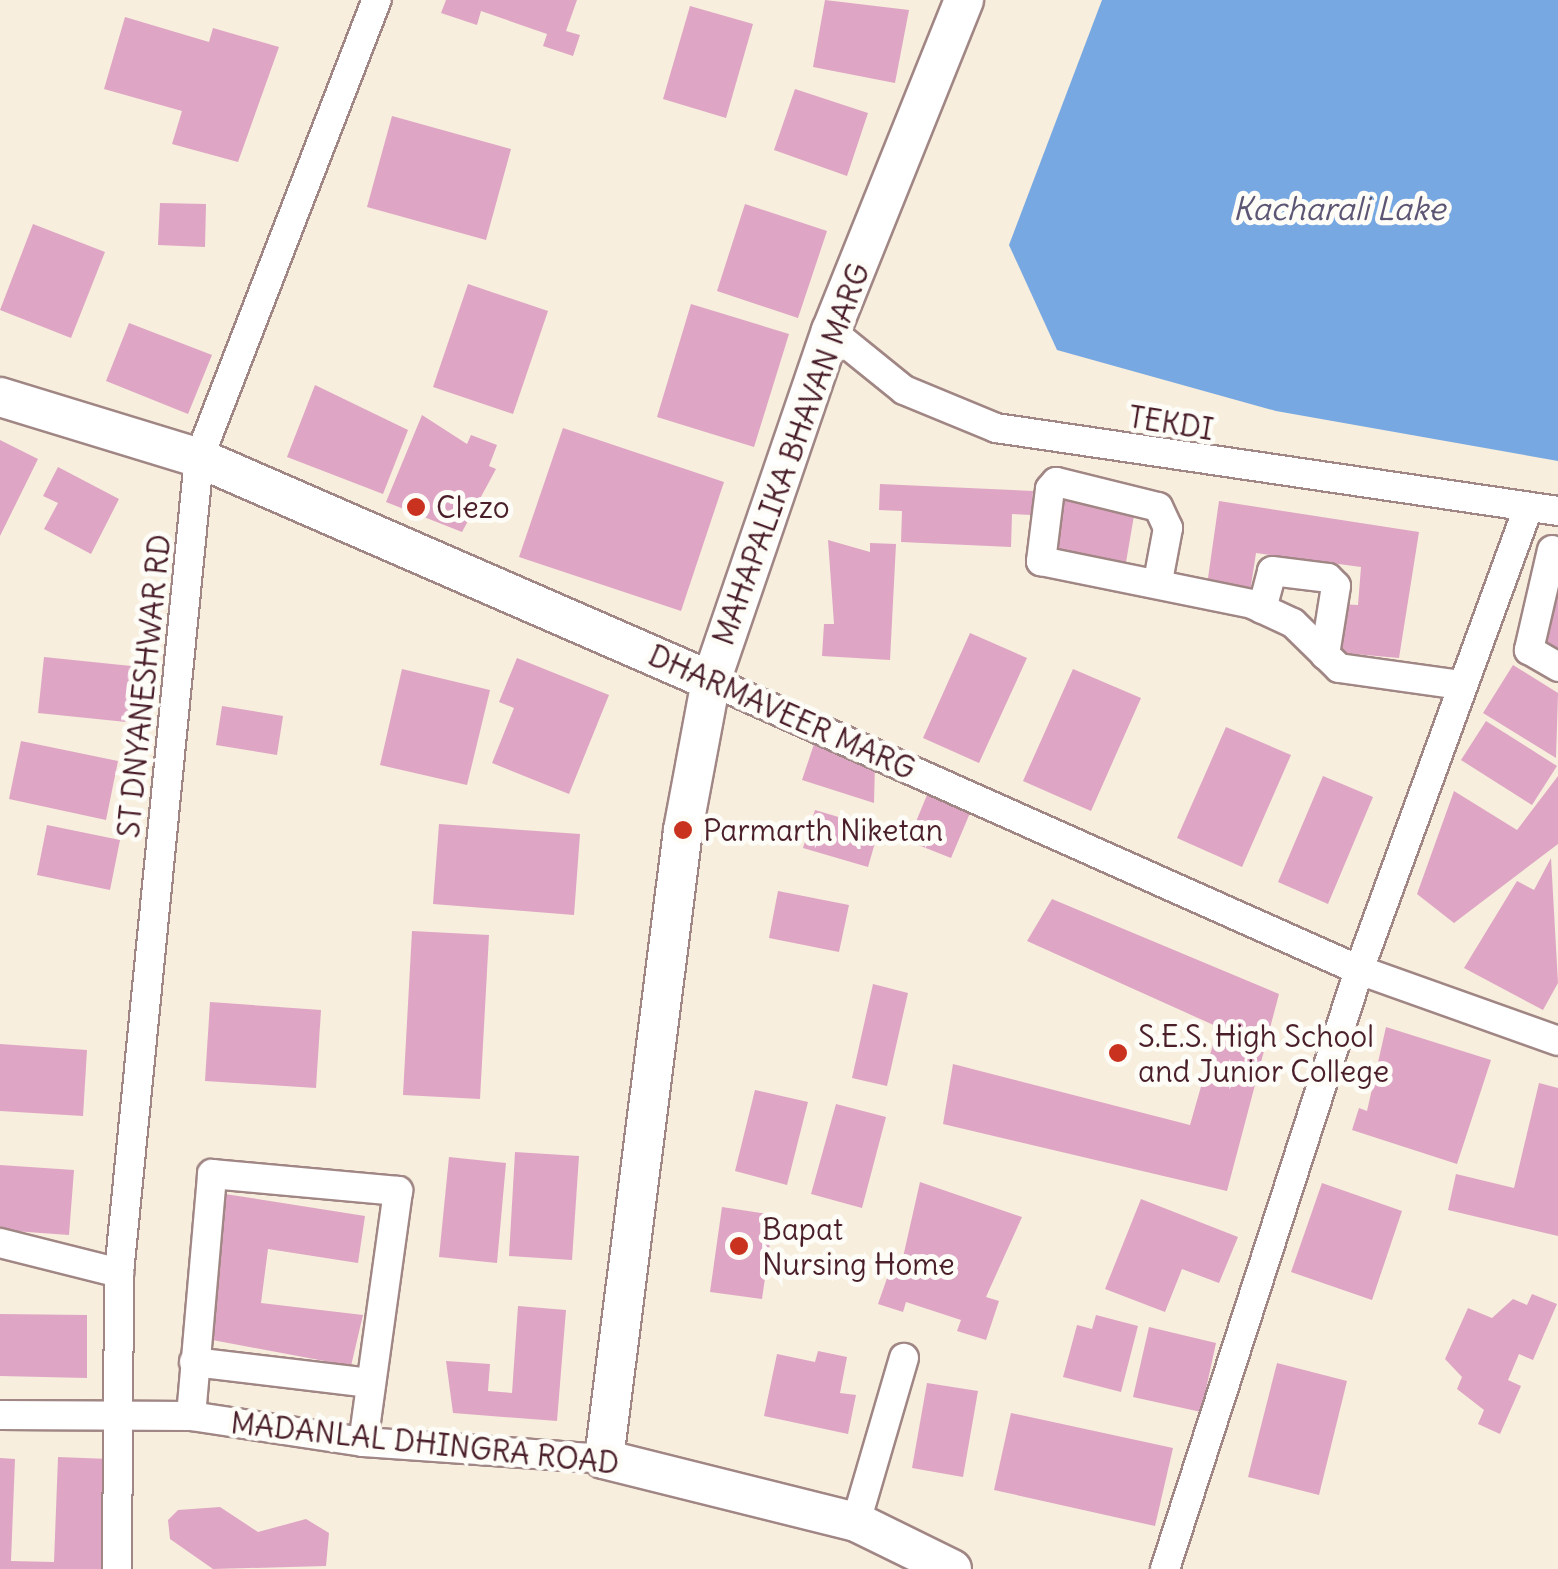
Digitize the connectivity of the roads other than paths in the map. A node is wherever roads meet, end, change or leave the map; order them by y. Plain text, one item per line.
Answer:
1 (377, 0) edge
2 (964, 0) edge
3 (831, 332) junction
4 (0, 398) edge
5 (198, 458) junction
6 (1558, 511) edge
7 (1527, 512) junction
8 (1555, 549) edge
9 (1158, 582) junction
10 (1262, 609) junction
11 (1325, 655) junction
12 (1558, 667) edge
13 (711, 680) junction
14 (1460, 685) junction
15 (1359, 970) junction
16 (1558, 1041) edge
17 (0, 1243) edge
18 (120, 1273) junction
19 (904, 1358) dead end
20 (194, 1362) junction
21 (371, 1382) junction
22 (120, 1411) junction
23 (0, 1414) edge
24 (191, 1416) junction
25 (363, 1442) junction
26 (604, 1458) junction
27 (856, 1522) junction
28 (117, 1569) edge
29 (952, 1569) edge
30 (1165, 1569) edge

1 - 5 street, ST DNYANESHWAR RD
2 - 3 street, MAHAPALIKA BHAVAN MARG
3 - 7 street, TEKDI
3 - 13 street, MAHAPALIKA BHAVAN MARG
4 - 5 street, DHARMAVEER MARG
5 - 13 street, DHARMAVEER MARG
5 - 18 street, ST DNYANESHWAR RD
6 - 7 street, TEKDI
7 - 8 street
7 - 14 street
8 - 12 street
9 - 9 street
9 - 10 street
10 - 11 street
10 - 11 street
11 - 14 street
13 - 15 street, DHARMAVEER MARG
13 - 26 street, MAHAPALIKA BHAVAN MARG
14 - 15 street
15 - 16 street, DHARMAVEER MARG
15 - 30 street
17 - 18 street
18 - 22 street, ST DNYANESHWAR RD
19 - 27 street
20 - 21 street
20 - 21 street
20 - 24 street
21 - 25 street
22 - 23 street, MADANLAL DHINGRA ROAD
22 - 24 street, MADANLAL DHINGRA ROAD
22 - 28 street, ST DNYANESHWAR RD
24 - 25 street, MADANLAL DHINGRA ROAD
25 - 26 street, MADANLAL DHINGRA ROAD
26 - 27 street, MADANLAL DHINGRA ROAD
27 - 29 street, MADANLAL DHINGRA ROAD

